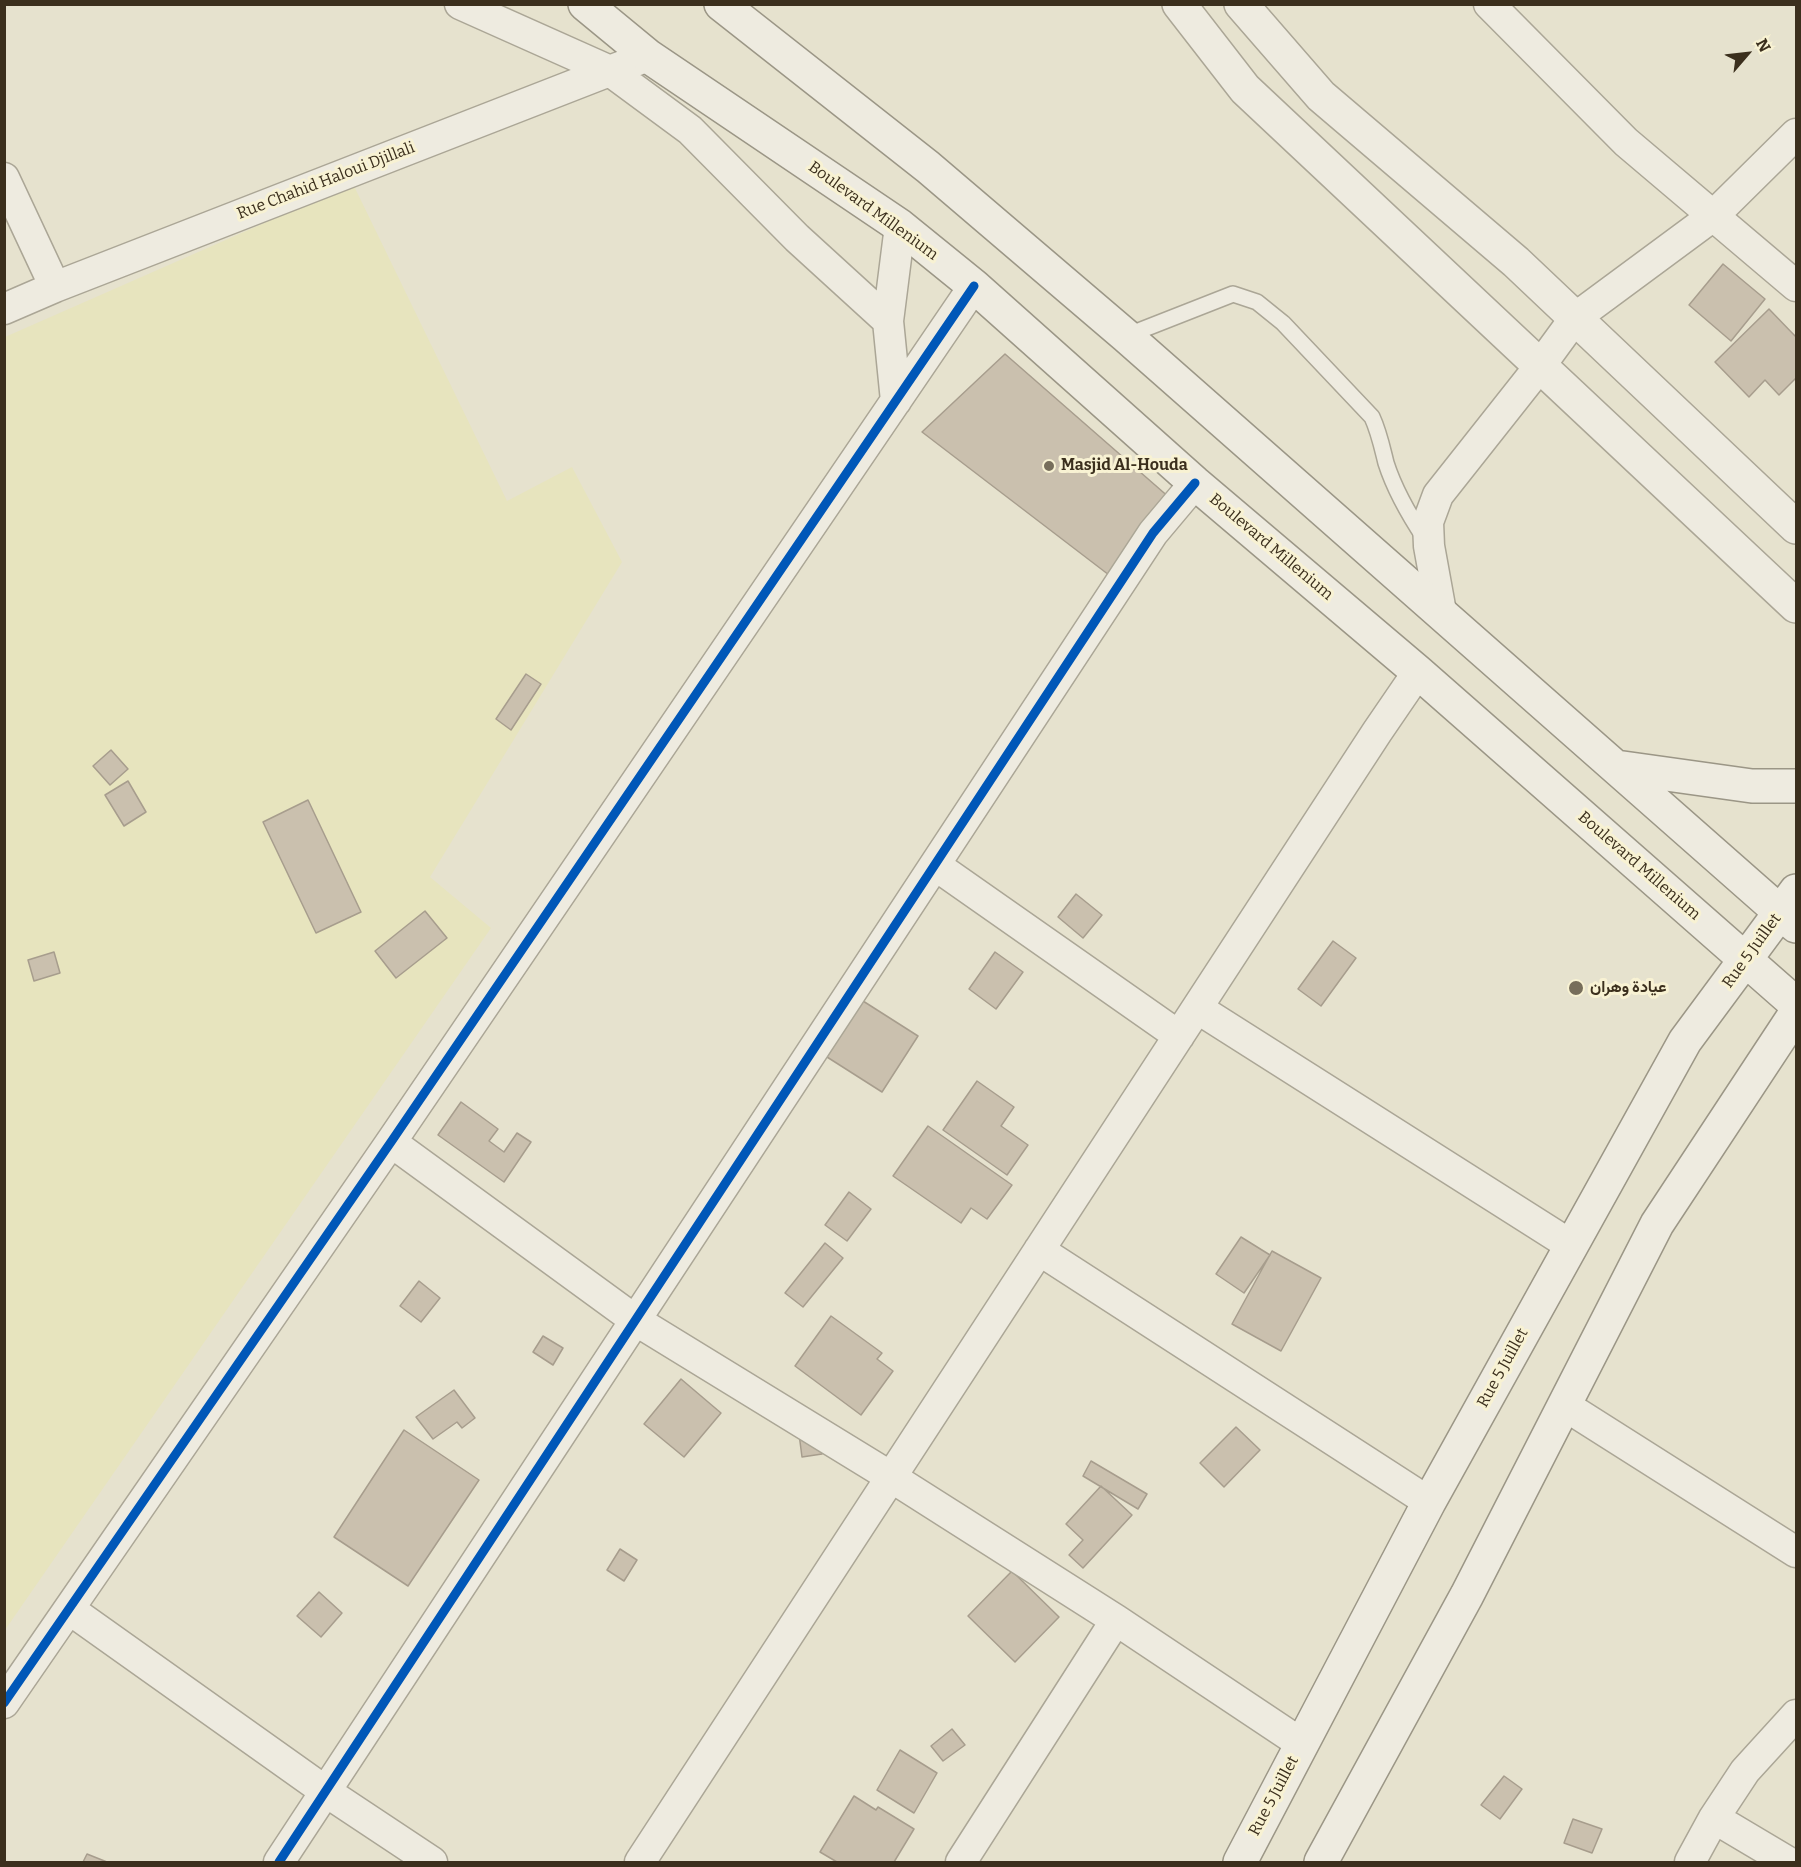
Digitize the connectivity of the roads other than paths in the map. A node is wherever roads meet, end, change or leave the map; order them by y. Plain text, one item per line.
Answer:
1 (460, 4) edge
2 (585, 4) edge
3 (721, 4) edge
4 (1179, 4) edge
5 (1240, 4) edge
6 (1490, 4) edge
7 (648, 56) junction
8 (610, 71) junction
9 (1797, 134) edge
10 (4, 178) edge
11 (1713, 216) junction
12 (900, 226) junction
13 (55, 286) junction
14 (974, 286) junction
15 (1797, 286) edge
16 (4, 309) edge
17 (1575, 318) junction
18 (888, 321) junction
19 (1126, 336) junction
20 (1540, 366) junction
21 (896, 401) junction
22 (1196, 483) junction
23 (1797, 527) edge
24 (1429, 546) junction
25 (1797, 606) edge
26 (1441, 612) junction
27 (1418, 672) junction
28 (1616, 767) junction
29 (1797, 786) edge
30 (935, 865) junction
31 (1791, 910) edge
32 (1746, 960) junction
33 (1797, 1004) edge
34 (1197, 1008) junction
35 (1797, 1013) edge
36 (1179, 1036) junction
37 (391, 1142) junction
38 (1572, 1246) junction
39 (1039, 1250) junction
40 (635, 1320) junction
41 (1564, 1405) junction
42 (891, 1477) junction
43 (1429, 1502) junction
44 (1797, 1552) edge
45 (69, 1609) junction
46 (1116, 1620) junction
47 (4, 1703) edge
48 (1797, 1715) edge
49 (1302, 1744) junction
50 (325, 1791) junction
51 (1714, 1818) junction
52 (279, 1863) edge
53 (432, 1863) edge
54 (640, 1863) edge
55 (961, 1863) edge
56 (1240, 1863) edge
57 (1321, 1863) edge
58 (1690, 1863) edge
59 (1788, 1863) edge

1 - 8 street
2 - 7 main road, Boulevard Millenium
3 - 19 main road
4 - 20 main road
5 - 17 main road
6 - 11 street
7 - 8 street, Rue Chahid Haloui Djillali
7 - 12 main road, Boulevard Millenium
8 - 13 street, Rue Chahid Haloui Djillali
8 - 18 street
9 - 11 street
10 - 13 street
11 - 15 street
11 - 17 street
12 - 14 main road, Boulevard Millenium
12 - 18 street
13 - 16 street, Rue Chahid Haloui Djillali
14 - 21 street
14 - 22 main road, Boulevard Millenium
17 - 20 street
17 - 23 main road
18 - 21 street
19 - 24 lane
19 - 26 main road
20 - 24 street
20 - 25 main road
21 - 37 street
22 - 27 main road, Boulevard Millenium
22 - 30 street
24 - 26 street
26 - 28 main road
27 - 32 main road, Boulevard Millenium
27 - 34 street
28 - 29 main road
28 - 31 main road
30 - 36 street
30 - 40 street
31 - 32 main road, Rue 5 Juillet
32 - 33 main road, Boulevard Millenium
32 - 38 main road, Rue 5 Juillet
34 - 36 street
34 - 38 street
35 - 41 main road
36 - 39 street
37 - 40 street
37 - 45 street
38 - 43 main road, Rue 5 Juillet
39 - 42 street
39 - 43 street
40 - 42 street
40 - 50 street
41 - 44 street
41 - 57 main road
42 - 46 street
42 - 54 street
43 - 49 main road, Rue 5 Juillet
45 - 47 street
45 - 50 street
46 - 49 street
46 - 55 street
48 - 51 street
49 - 56 main road, Rue 5 Juillet
50 - 52 street
50 - 53 street
51 - 58 street
51 - 59 street

